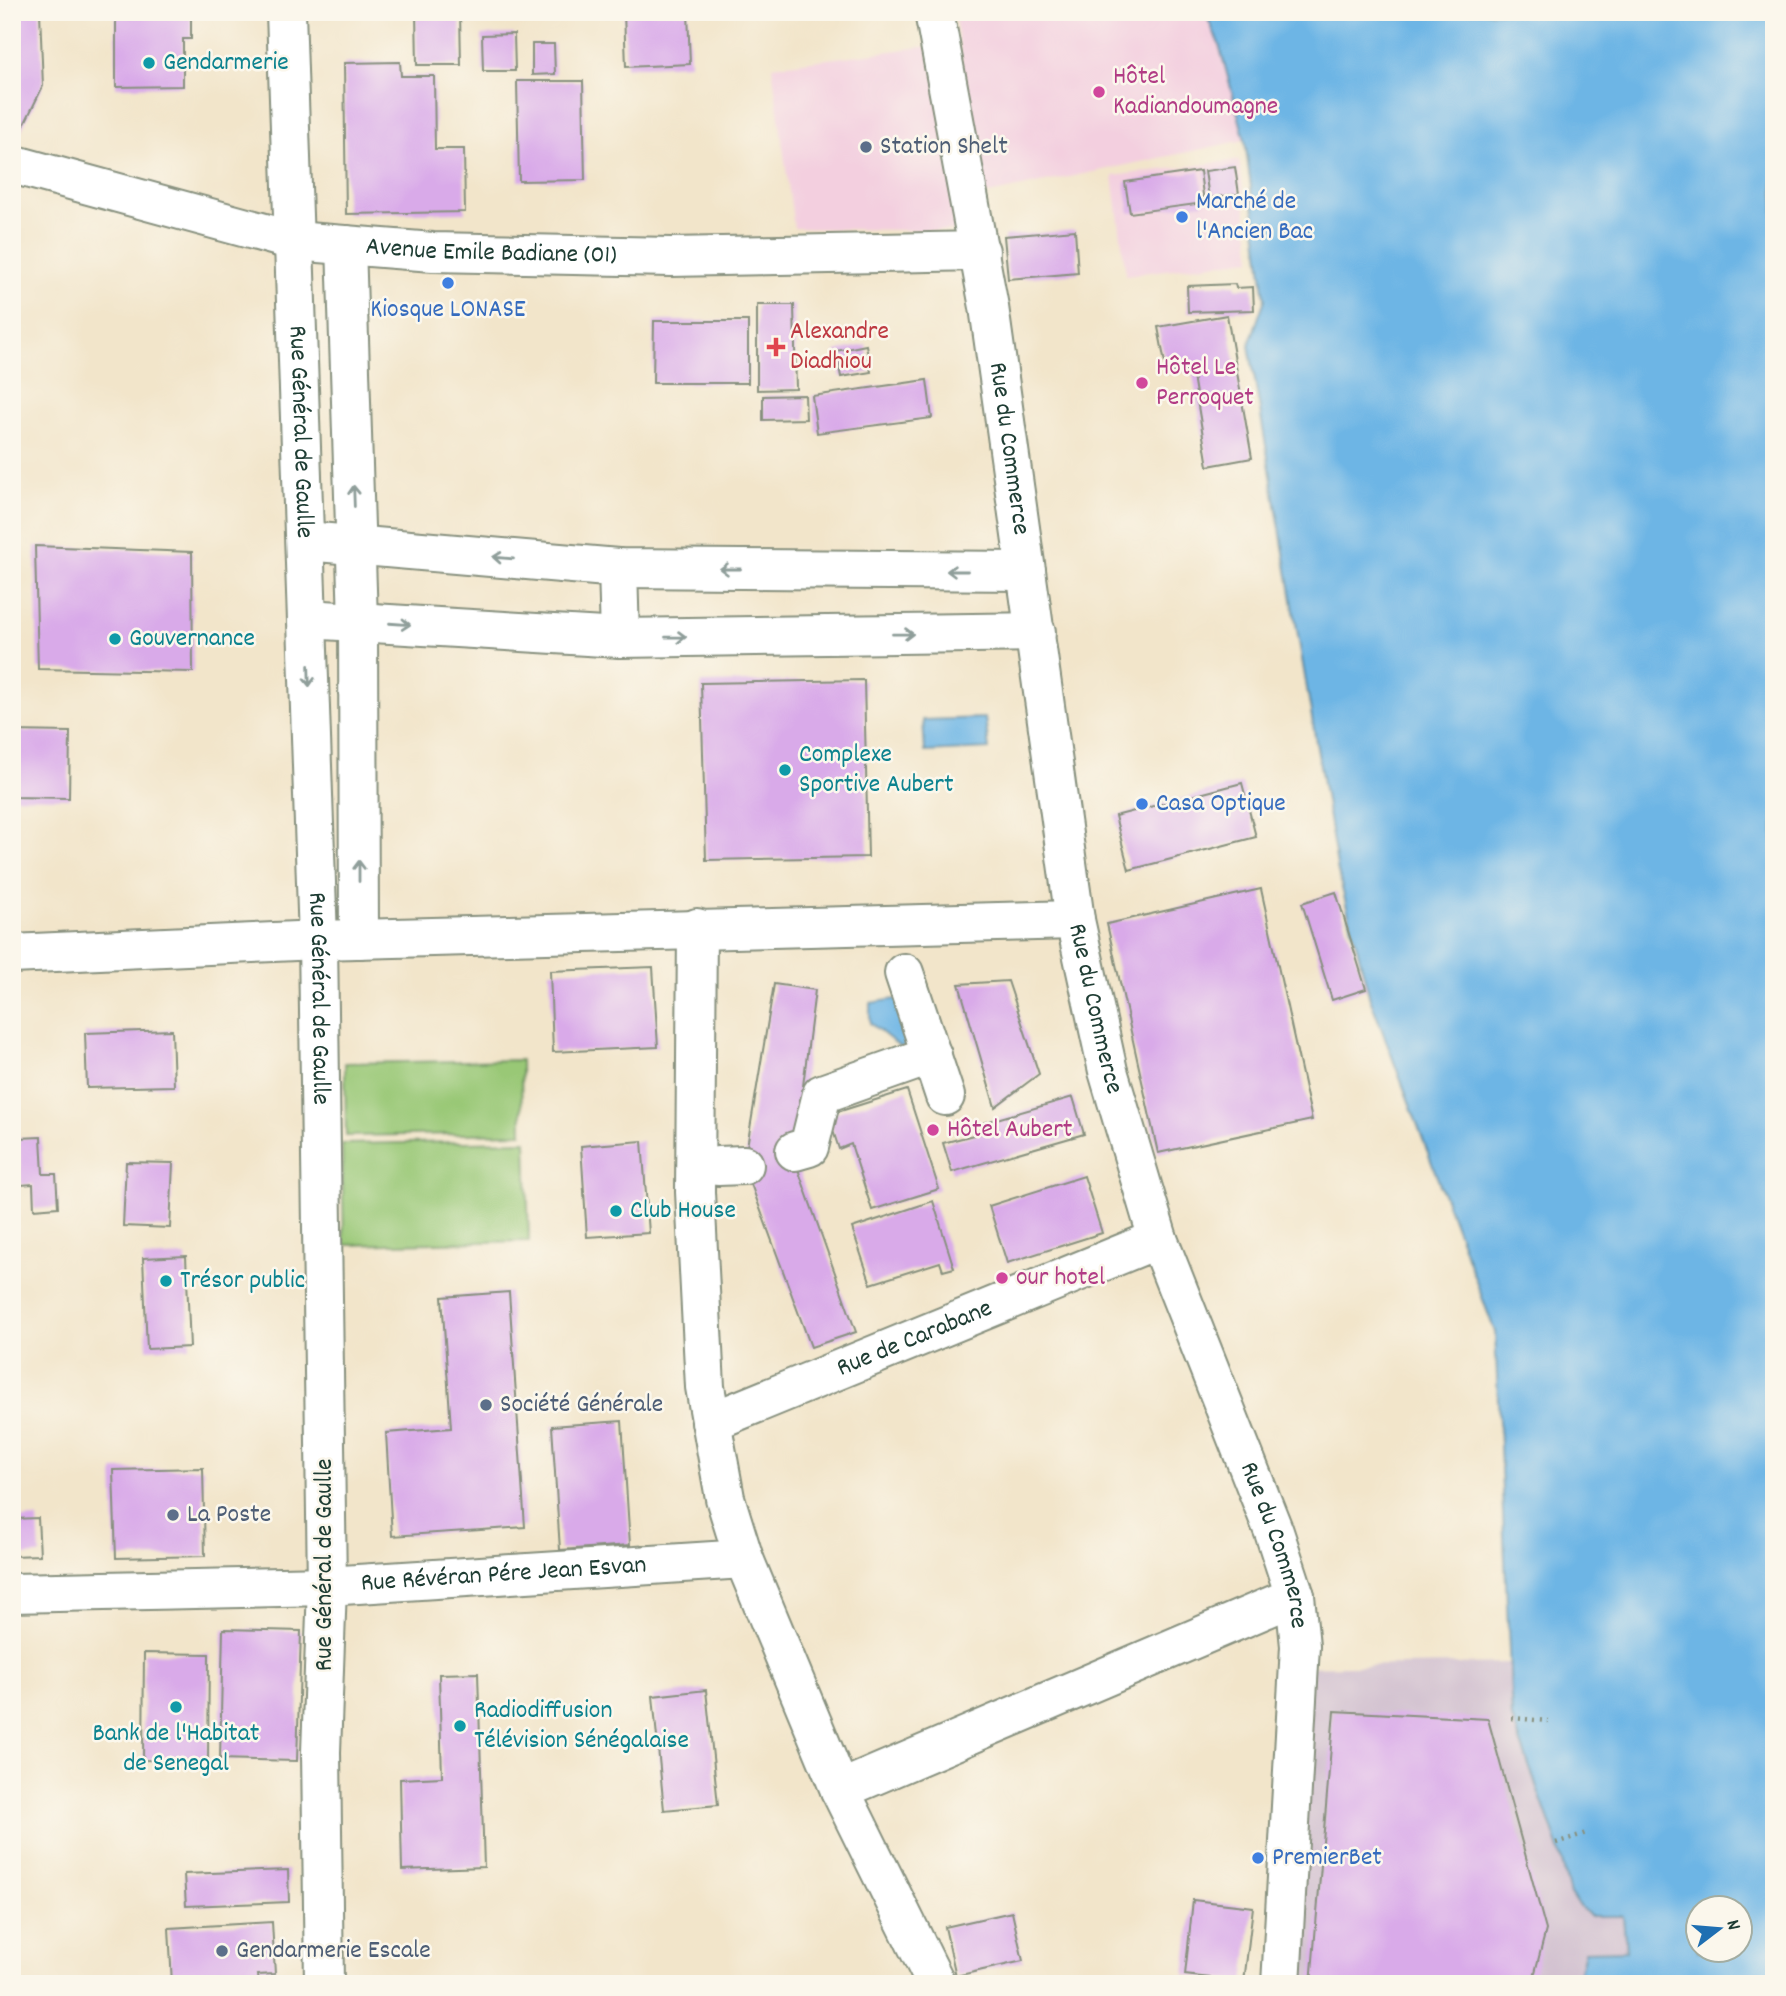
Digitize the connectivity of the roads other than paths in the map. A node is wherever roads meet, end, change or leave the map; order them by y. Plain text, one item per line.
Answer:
1 (286, 12) edge
2 (934, 12) edge
3 (12, 164) edge
4 (294, 241) junction
5 (346, 245) junction
6 (980, 251) junction
7 (306, 541) junction
8 (355, 545) junction
9 (618, 568) junction
10 (1026, 571) junction
11 (307, 619) junction
12 (358, 621) junction
13 (1036, 632) junction
14 (620, 638) junction
15 (1074, 920) junction
16 (697, 929) junction
17 (359, 939) junction
18 (318, 940) junction
19 (12, 954) edge
20 (904, 974) dead end
21 (932, 1055) junction
22 (945, 1096) dead end
23 (795, 1150) dead end
24 (1158, 1239) junction
25 (712, 1422) junction
26 (744, 1559) junction
27 (327, 1586) junction
28 (12, 1593) edge
29 (1295, 1596) junction
30 (840, 1790) junction
31 (324, 1984) edge
32 (936, 1984) edge
33 (1281, 1984) edge

1 - 4 street, Rue Général de Gaulle
2 - 6 street, Rue du Commerce
3 - 4 street, Avenue Emile Badiane (01)
4 - 5 street, Avenue Emile Badiane (01)
4 - 7 street, Rue Général de Gaulle
5 - 6 street, Avenue Emile Badiane (01)
8 -> 5 street, Rue Général de Gaulle
6 - 10 street, Rue du Commerce
7 - 8 street
7 - 11 street, Rue Général de Gaulle
9 -> 8 street
8 - 12 street, Rue Général de Gaulle
10 -> 9 street
9 - 14 street
10 - 13 street, Rue du Commerce
11 - 12 street
11 -> 18 street, Rue Général de Gaulle
12 -> 14 street
17 -> 12 street, Rue Général de Gaulle
14 -> 13 street
13 - 15 street, Rue du Commerce
15 - 16 street
15 - 24 street, Rue du Commerce
16 - 17 street
16 - 25 street
17 - 18 street
18 - 19 street
18 - 27 street, Rue Général de Gaulle
20 - 21 street
21 - 22 street
21 - 23 street
24 - 25 street, Rue de Carabane
24 - 29 street, Rue du Commerce
25 - 26 street
26 - 27 street, Rue Révéran Pére Jean Esvan
26 - 30 street
27 - 28 street, Rue Révéran Pére Jean Esvan
27 - 31 street, Rue Général de Gaulle
29 - 30 street
29 - 33 street, Rue du Commerce
30 - 32 street

